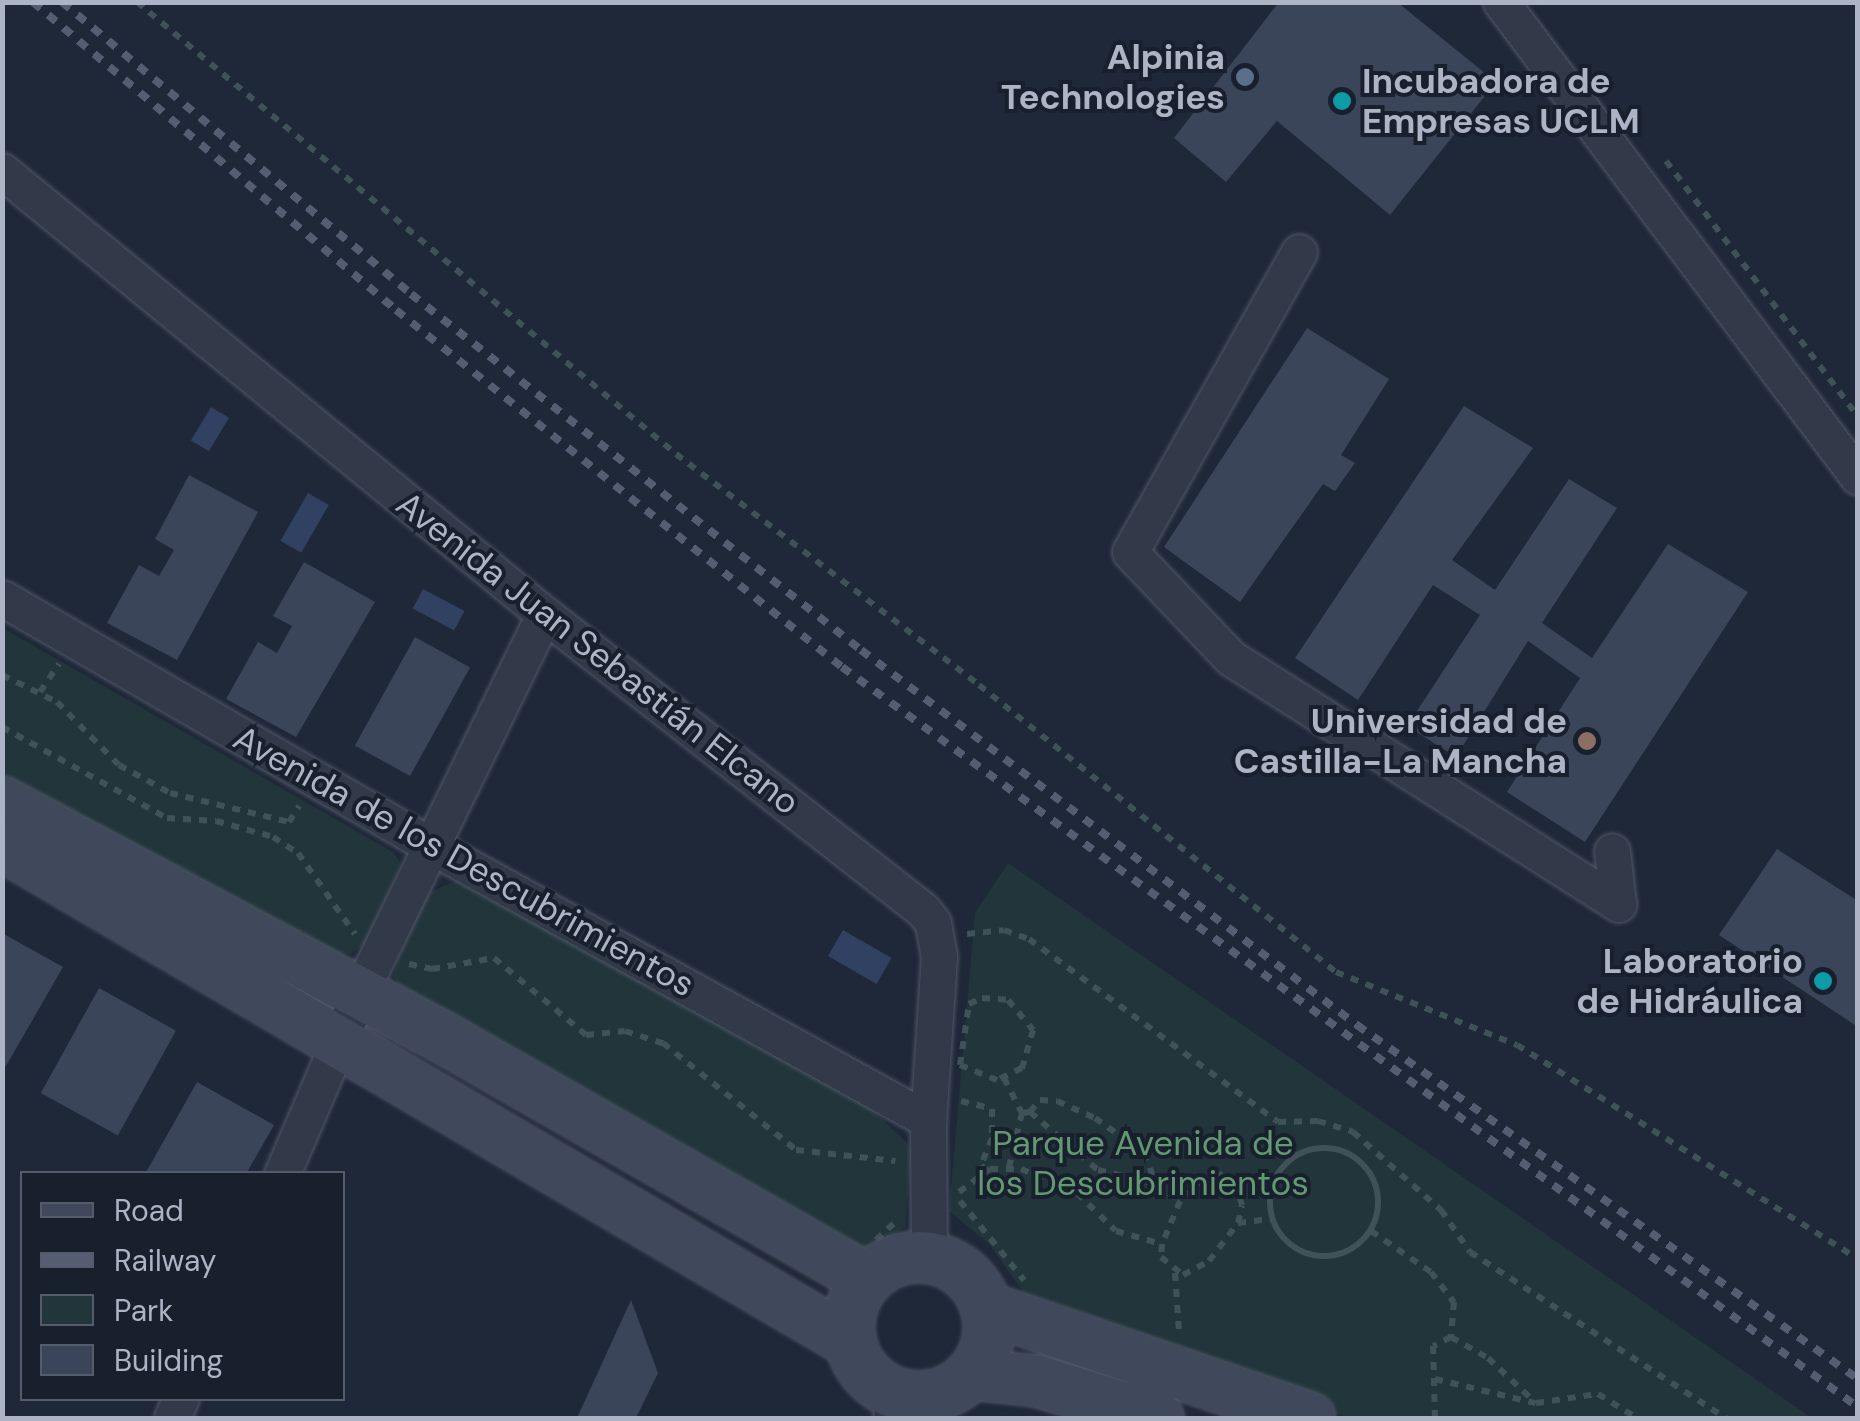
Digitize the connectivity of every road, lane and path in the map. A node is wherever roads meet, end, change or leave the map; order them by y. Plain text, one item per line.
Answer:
1 (136, 2) edge
2 (1501, 2) edge
3 (2, 171) edge
4 (1299, 252) dead end
5 (1858, 477) edge
6 (2, 598) edge
7 (544, 614) junction
8 (2, 675) edge
9 (2, 727) edge
10 (317, 780) junction
11 (2, 802) edge
12 (2, 846) edge
13 (431, 846) junction
14 (1612, 851) dead end
15 (938, 940) junction
16 (371, 971) junction
17 (340, 1040) junction
18 (1004, 1078) junction
19 (929, 1108) junction
20 (1026, 1112) junction
21 (1008, 1167) junction
22 (283, 1171) edge
23 (986, 1172) junction
24 (930, 1179) junction
25 (1156, 1184) junction
26 (1180, 1201) junction
27 (1273, 1219) junction
28 (1238, 1223) junction
29 (1371, 1231) junction
30 (1162, 1244) junction
31 (823, 1254) junction
32 (929, 1257) junction
33 (1858, 1260) edge
34 (867, 1280) junction
35 (986, 1308) junction
36 (1450, 1336) junction
37 (850, 1342) junction
38 (1435, 1378) junction
39 (925, 1400) edge
40 (1536, 1402) junction
41 (1158, 1418) edge
42 (1310, 1418) edge
43 (1435, 1418) edge
44 (1637, 1418) edge
45 (1726, 1418) edge

1 - 33 path
2 - 5 street
3 - 7 street, Avenida Juan Sebastián Elcano
4 - 14 street
6 - 10 street, Avenida de los Descubrimientos
7 - 13 street
7 - 15 street, Avenida Juan Sebastián Elcano
8 - 10 path
9 - 16 path
10 - 13 street, Avenida de los Descubrimientos
11 - 16 street
12 - 17 street
13 - 16 street
13 - 19 street, Avenida de los Descubrimientos
15 - 19 street
15 - 45 path
16 - 17 street
16 - 24 path
16 - 31 street
17 - 22 street
17 - 37 street
18 - 18 path
18 - 20 path
19 - 23 path
19 - 24 street
20 - 21 path
20 - 25 path
20 - 25 path
21 - 23 path
21 - 30 path
23 - 24 path
24 - 31 path
24 - 32 street
25 - 26 path
26 - 28 path
26 - 30 path
27 - 28 path
27 - 29 path
27 - 29 path
28 - 30 path
29 - 36 path
31 - 34 street
32 - 34 street
32 - 35 street
34 - 37 street
35 - 39 street
35 - 42 street
36 - 38 path
36 - 40 path
37 - 39 street
38 - 40 path
38 - 43 path
39 - 41 street
40 - 44 path

